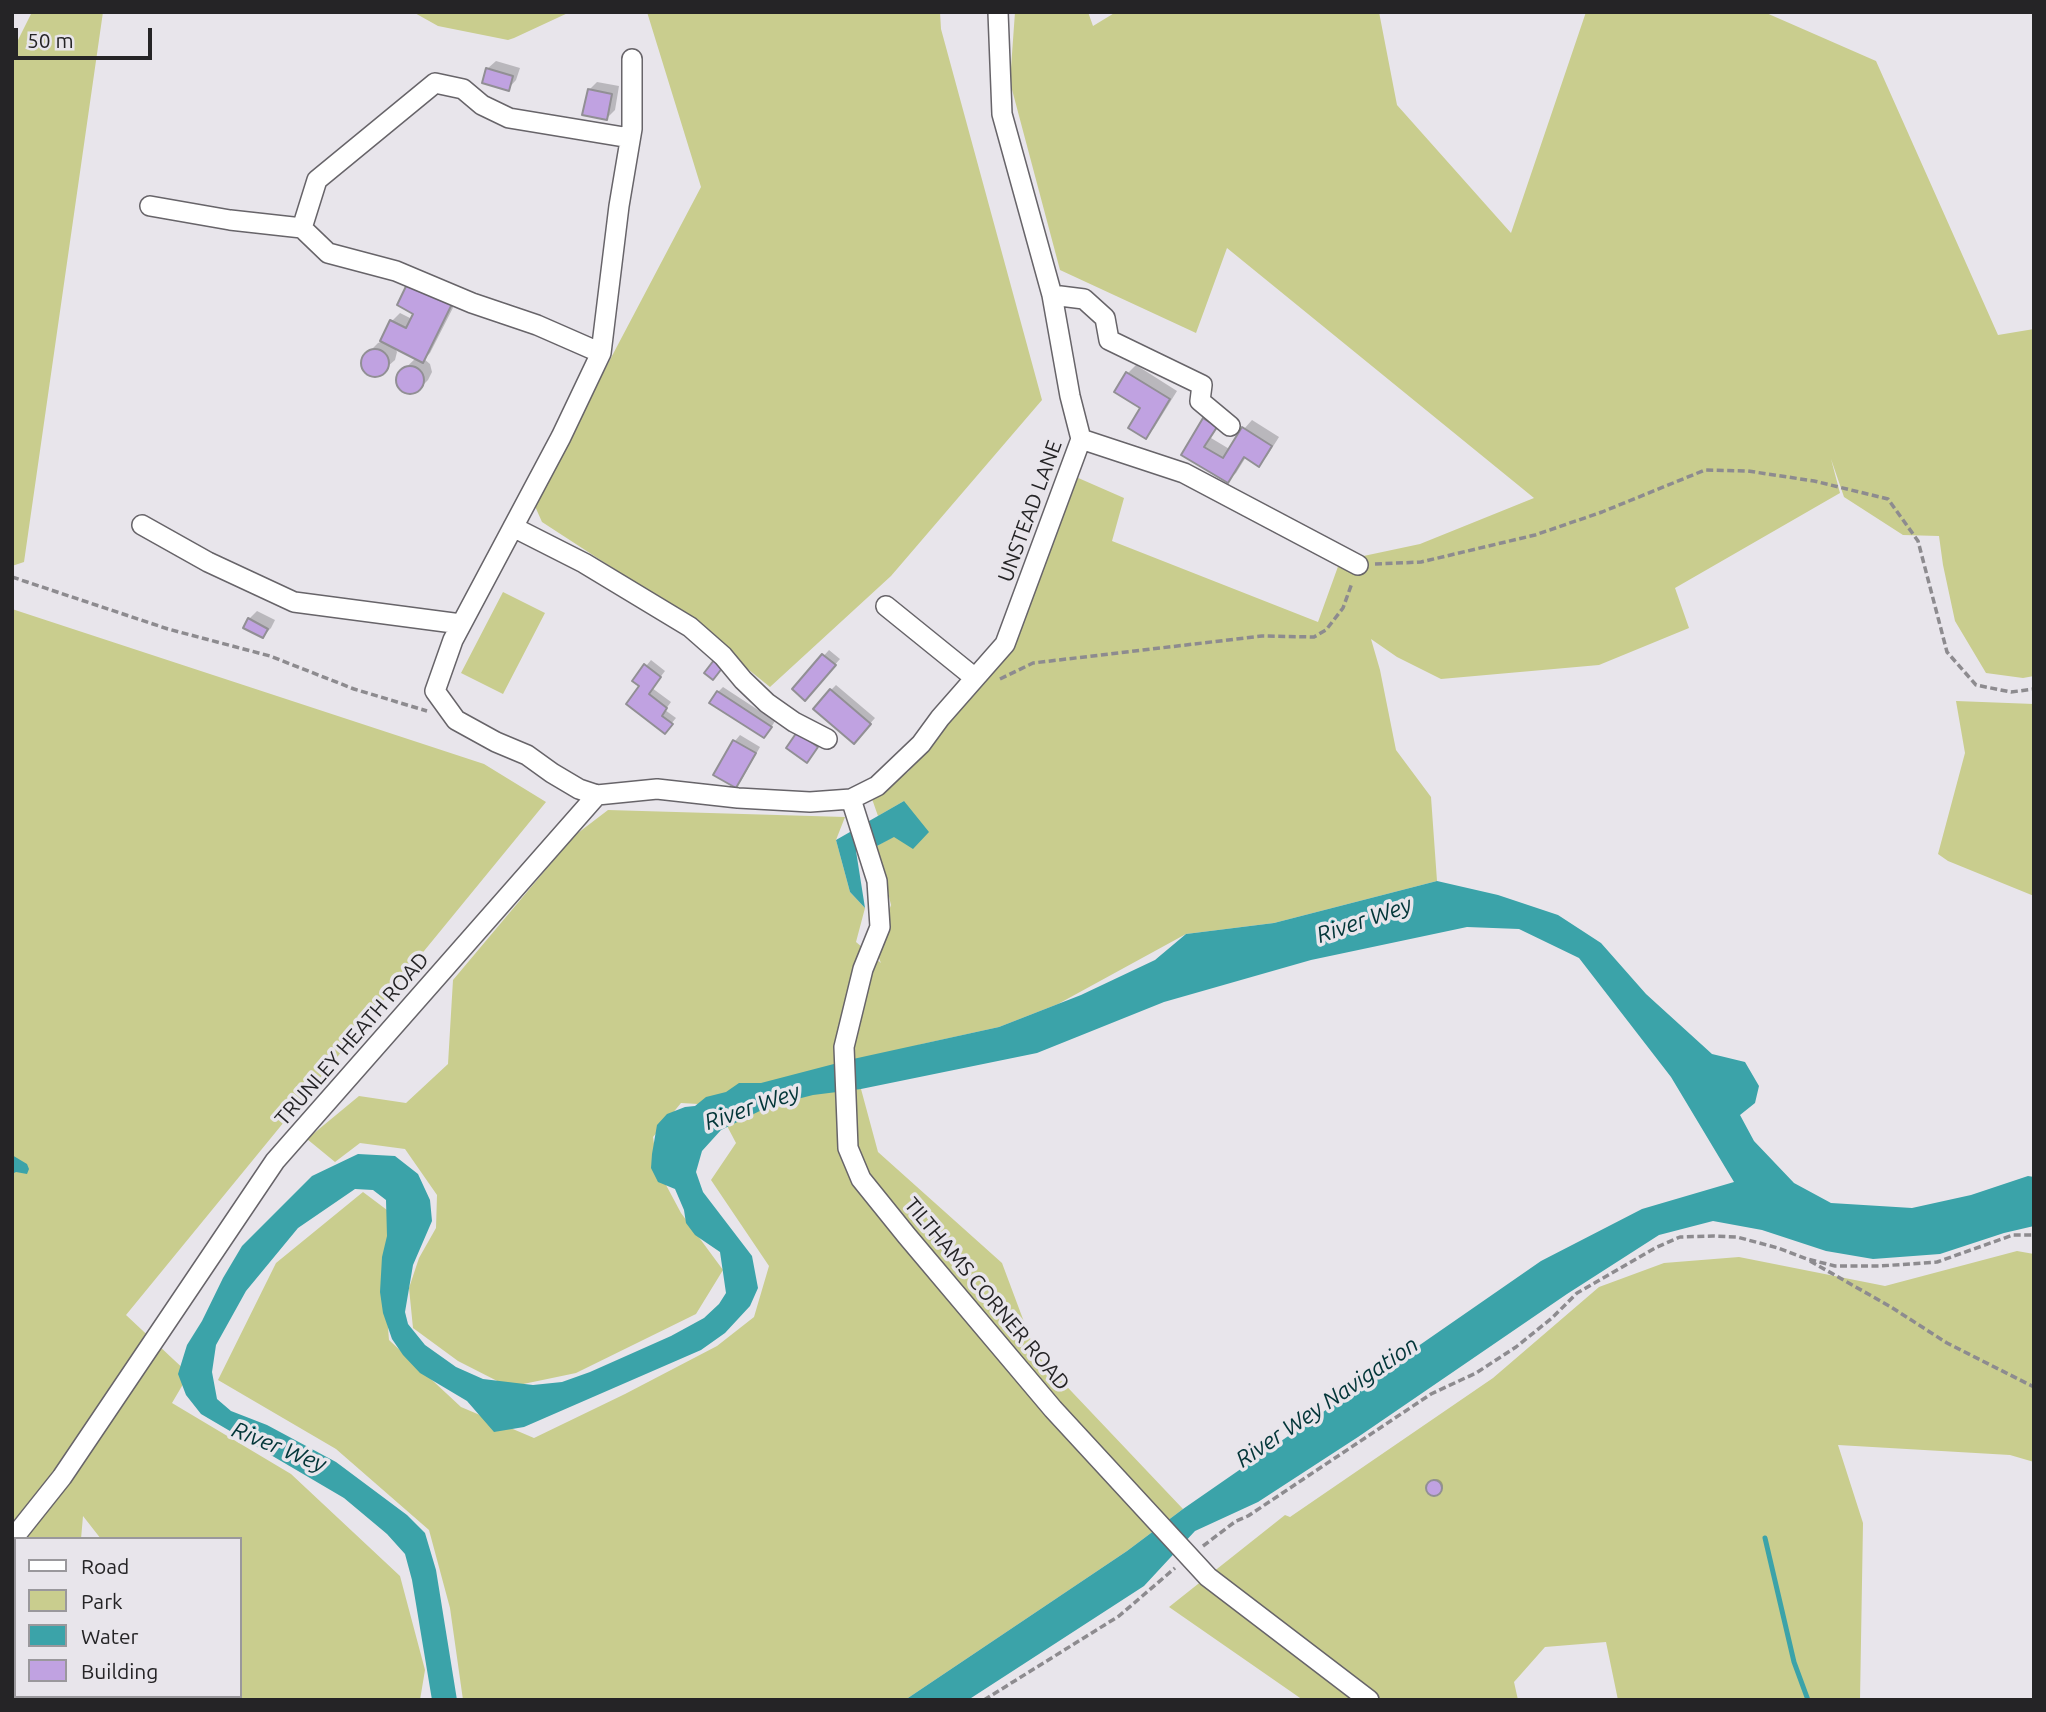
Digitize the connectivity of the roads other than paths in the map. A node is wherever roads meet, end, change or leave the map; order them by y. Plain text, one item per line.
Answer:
1 (998, 12) edge
2 (632, 59) dead end
3 (630, 138) junction
4 (150, 206) dead end
5 (302, 228) junction
6 (1052, 295) junction
7 (601, 354) junction
8 (1230, 426) dead end
9 (1081, 439) junction
10 (142, 525) dead end
11 (513, 527) junction
12 (1358, 565) road end
13 (887, 606) dead end
14 (461, 624) junction
15 (975, 678) junction
16 (827, 739) dead end
17 (597, 795) junction
18 (851, 799) junction
19 (12, 1535) edge
20 (1369, 1700) edge

1 - 6 street, UNSTEAD LANE
2 - 3 street
3 - 5 street
3 - 7 street
4 - 5 street
5 - 7 street
6 - 8 street
6 - 9 street, UNSTEAD LANE
7 - 11 street
9 - 12 street
9 - 15 street, UNSTEAD LANE
10 - 14 street
11 - 14 street
11 - 16 street
13 - 15 street
14 - 17 street
15 - 18 street, UNSTEAD LANE
17 - 18 street
17 - 19 street, TRUNLEY HEATH ROAD
18 - 20 street, TILTHAMS CORNER ROAD

